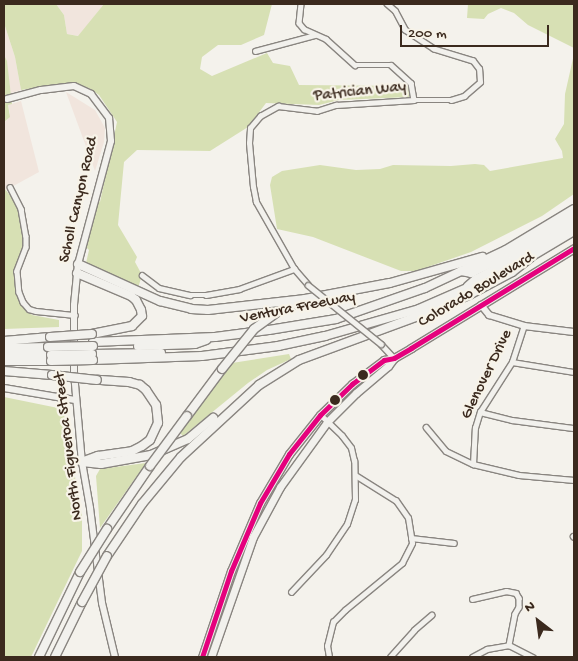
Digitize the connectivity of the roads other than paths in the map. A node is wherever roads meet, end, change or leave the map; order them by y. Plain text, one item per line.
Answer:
1 (301, 4) edge
2 (387, 4) edge
3 (315, 35) junction
4 (255, 51) dead end
5 (7, 100) dead end
6 (414, 100) junction
7 (10, 187) dead end
8 (574, 209) edge
9 (574, 216) edge
10 (574, 224) edge
11 (574, 230) edge
12 (574, 248) edge
13 (506, 250) junction
14 (530, 258) junction
15 (78, 264) junction
16 (294, 269) junction
17 (461, 271) junction
18 (77, 273) junction
19 (142, 275) dead end
20 (465, 290) junction
21 (305, 299) junction
22 (481, 306) junction
23 (75, 315) junction
24 (524, 326) junction
25 (574, 332) edge
26 (4, 342) edge
27 (4, 348) edge
28 (50, 348) junction
29 (93, 351) junction
30 (4, 355) edge
31 (394, 358) junction
32 (4, 361) edge
33 (512, 362) junction
34 (4, 371) edge
35 (574, 372) edge
36 (275, 374) junction
37 (4, 388) edge
38 (75, 400) junction
39 (480, 412) junction
40 (320, 415) junction
41 (328, 422) junction
42 (426, 426) dead end
43 (574, 428) edge
44 (82, 462) junction
45 (473, 464) junction
46 (356, 476) junction
47 (574, 480) edge
48 (272, 481) junction
49 (280, 487) junction
50 (249, 535) junction
51 (411, 538) junction
52 (454, 543) dead end
53 (291, 592) dead end
54 (472, 599) dead end
55 (431, 615) dead end
56 (509, 645) junction
57 (39, 657) edge
58 (55, 657) edge
59 (114, 657) edge
60 (202, 657) edge
61 (211, 657) edge
62 (329, 657) edge
63 (390, 657) edge
64 (472, 657) edge
65 (533, 657) edge

1 - 3 street
2 - 6 street, Patrician Way
3 - 4 street
3 - 6 street
5 - 15 street, Scholl Canyon Road
6 - 16 street, Patrician Way
7 - 23 street
8 - 13 highway, Ventura Freeway
9 - 17 highway
10 - 20 highway
11 - 14 highway, Ventura Freeway
12 - 22 main road, Colorado Boulevard
13 - 17 highway, Ventura Freeway
13 - 21 highway
14 - 20 highway, Ventura Freeway
14 - 36 highway
15 - 18 street, Scholl Canyon Road
15 - 21 highway
16 - 19 street
16 - 31 street, Patrician Way, bridge
17 - 29 highway, Ventura Freeway
18 - 23 street, Scholl Canyon Road
18 - 28 highway, bridge
20 - 29 highway, Ventura Freeway
21 - 57 highway, bridge
22 - 24 street
22 - 31 main road, Colorado Boulevard
23 - 38 street, North Figueroa Street
24 - 25 street
24 - 33 street, Glenover Drive
26 - 28 highway
27 - 28 highway
28 - 29 highway, Ventura Freeway
28 - 29 highway, Ventura Freeway, bridge
28 - 30 highway
28 - 32 highway, Ventura Freeway
31 - 40 main road, Colorado Boulevard
31 - 41 main road, Colorado Boulevard
33 - 35 street
33 - 39 street, Glenover Drive
34 - 44 highway, bridge
36 - 44 highway
36 - 58 highway, bridge
37 - 38 street
38 - 44 street, North Figueroa Street
39 - 43 street
39 - 45 street, Glenover Drive
40 - 41 street
40 - 48 main road, Colorado Boulevard
41 - 46 street
41 - 49 main road, Colorado Boulevard
42 - 45 street
44 - 59 street, North Figueroa Street
45 - 47 street
46 - 51 street
46 - 53 street
48 - 49 main road
48 - 50 main road, Colorado Boulevard
49 - 50 main road, Colorado Boulevard
50 - 60 main road, Colorado Boulevard
50 - 61 main road, Colorado Boulevard
51 - 52 street
51 - 62 street
54 - 56 street
55 - 63 street
56 - 64 street
56 - 65 street

